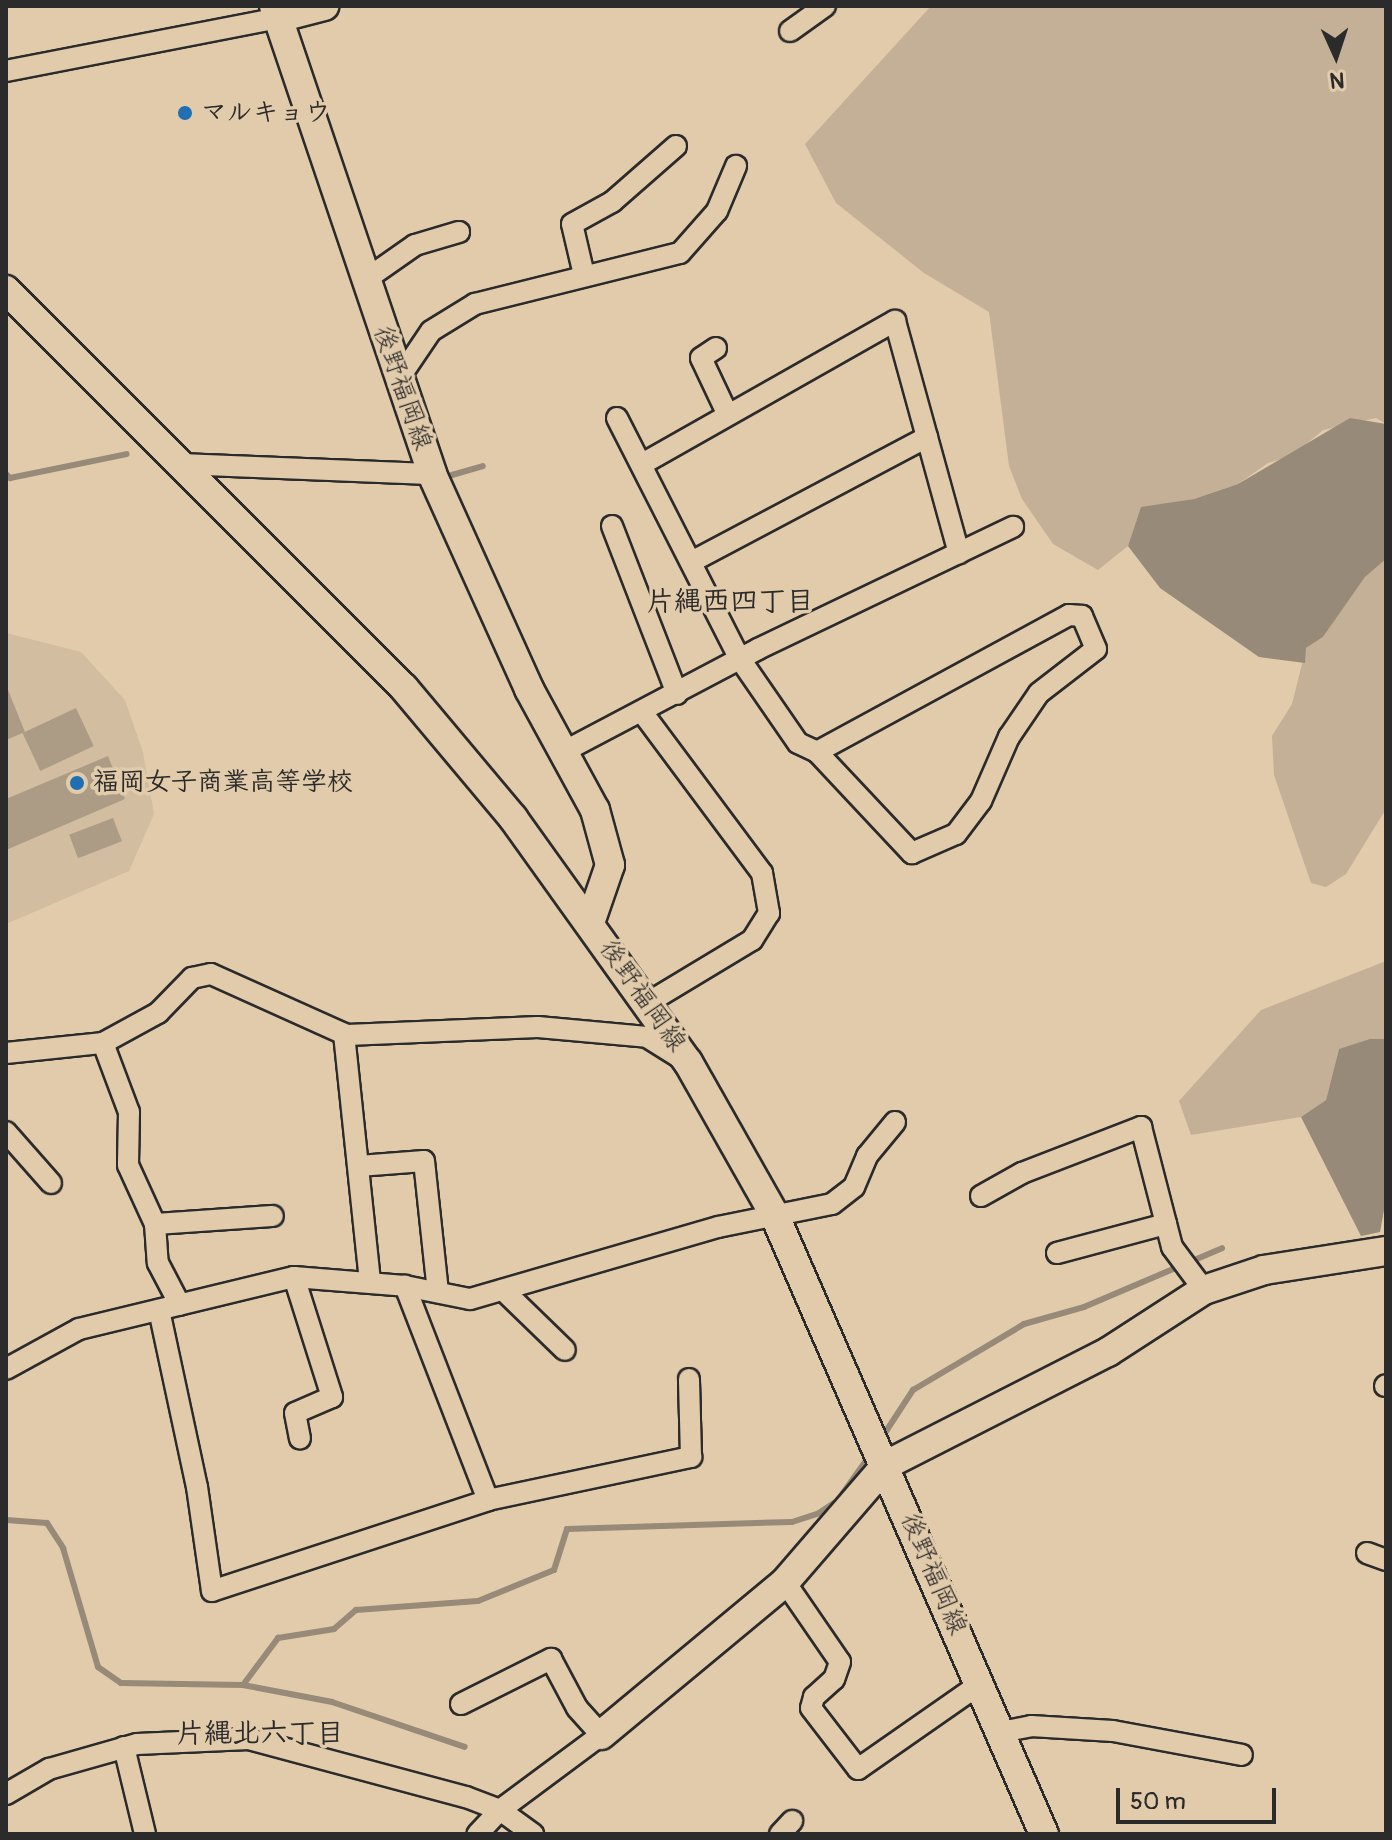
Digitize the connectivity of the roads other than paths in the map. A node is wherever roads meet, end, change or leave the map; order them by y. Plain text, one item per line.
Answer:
1 (324, 6) edge
2 (825, 6) edge
3 (276, 12) edge
4 (790, 31) dead end
5 (6, 71) edge
6 (676, 146) dead end
7 (736, 166) dead end
8 (459, 232) dead end
9 (584, 275) junction
10 (365, 280) junction
11 (6, 290) edge
12 (701, 357) dead end
13 (400, 377) junction
14 (728, 415) junction
15 (617, 418) dead end
16 (927, 437) junction
17 (178, 464) junction
18 (642, 464) junction
19 (432, 474) junction
20 (612, 526) dead end
21 (1013, 527) dead end
22 (959, 553) junction
23 (693, 561) junction
24 (740, 659) junction
25 (677, 694) junction
26 (642, 712) junction
27 (563, 752) junction
28 (817, 752) junction
29 (591, 920) junction
30 (646, 1004) junction
31 (344, 1034) junction
32 (103, 1043) junction
33 (6, 1053) edge
34 (688, 1062) junction
35 (895, 1122) dead end
36 (6, 1132) edge
37 (359, 1166) junction
38 (51, 1183) dead end
39 (981, 1196) dead end
40 (273, 1216) dead end
41 (775, 1216) junction
42 (155, 1224) junction
43 (1166, 1224) junction
44 (1386, 1251) edge
45 (1057, 1253) dead end
46 (294, 1277) junction
47 (370, 1283) junction
48 (405, 1286) junction
49 (503, 1290) junction
50 (1204, 1290) junction
51 (438, 1292) junction
52 (180, 1305) junction
53 (159, 1310) junction
54 (565, 1350) dead end
55 (6, 1369) edge
56 (689, 1379) dead end
57 (300, 1439) dead end
58 (886, 1465) junction
59 (488, 1500) junction
60 (785, 1582) junction
61 (980, 1684) junction
62 (461, 1704) dead end
63 (1001, 1732) junction
64 (601, 1735) junction
65 (124, 1747) junction
66 (1242, 1755) dead end
67 (6, 1794) edge
68 (500, 1810) junction
69 (142, 1833) edge
70 (478, 1834) edge
71 (533, 1834) edge
72 (1044, 1834) edge

1 - 3 main road
2 - 4 street
3 - 5 street
3 - 10 main road, 後野福岡線
6 - 9 street
7 - 9 street
8 - 10 street
9 - 13 street
10 - 13 main road, 後野福岡線
11 - 17 main road
12 - 14 street
13 - 19 main road, 後野福岡線
14 - 16 street
14 - 18 street
15 - 18 street
16 - 22 street
16 - 23 street
17 - 19 street
17 - 29 main road
18 - 23 street
19 - 27 main road, 後野福岡線
20 - 25 street
21 - 22 street
22 - 24 street
23 - 24 street
24 - 25 street
24 - 28 street
25 - 26 street
26 - 27 street
26 - 30 street
27 - 29 main road, 後野福岡線
28 - 28 street
29 - 30 main road, 後野福岡線
30 - 34 main road, 後野福岡線
31 - 32 street
31 - 34 street
31 - 37 street
32 - 33 street
32 - 42 street
34 - 41 main road, 後野福岡線
35 - 41 street
36 - 38 street
37 - 47 street
37 - 51 street
39 - 43 street
40 - 42 street
41 - 49 street
41 - 58 main road, 後野福岡線
42 - 52 street
43 - 45 street
43 - 50 street
44 - 50 main road
46 - 47 street
46 - 52 street
46 - 57 street
47 - 48 street
48 - 51 street
48 - 59 street
49 - 51 street
49 - 54 street
50 - 58 main road
52 - 53 street
53 - 55 street
53 - 59 street
56 - 59 street
58 - 60 main road
58 - 61 main road, 後野福岡線
60 - 61 street
60 - 64 main road
61 - 63 main road, 後野福岡線
62 - 64 street
63 - 66 street
63 - 72 main road, 後野福岡線
64 - 68 street
65 - 67 street
65 - 68 street
65 - 69 street
68 - 70 street
68 - 71 street

